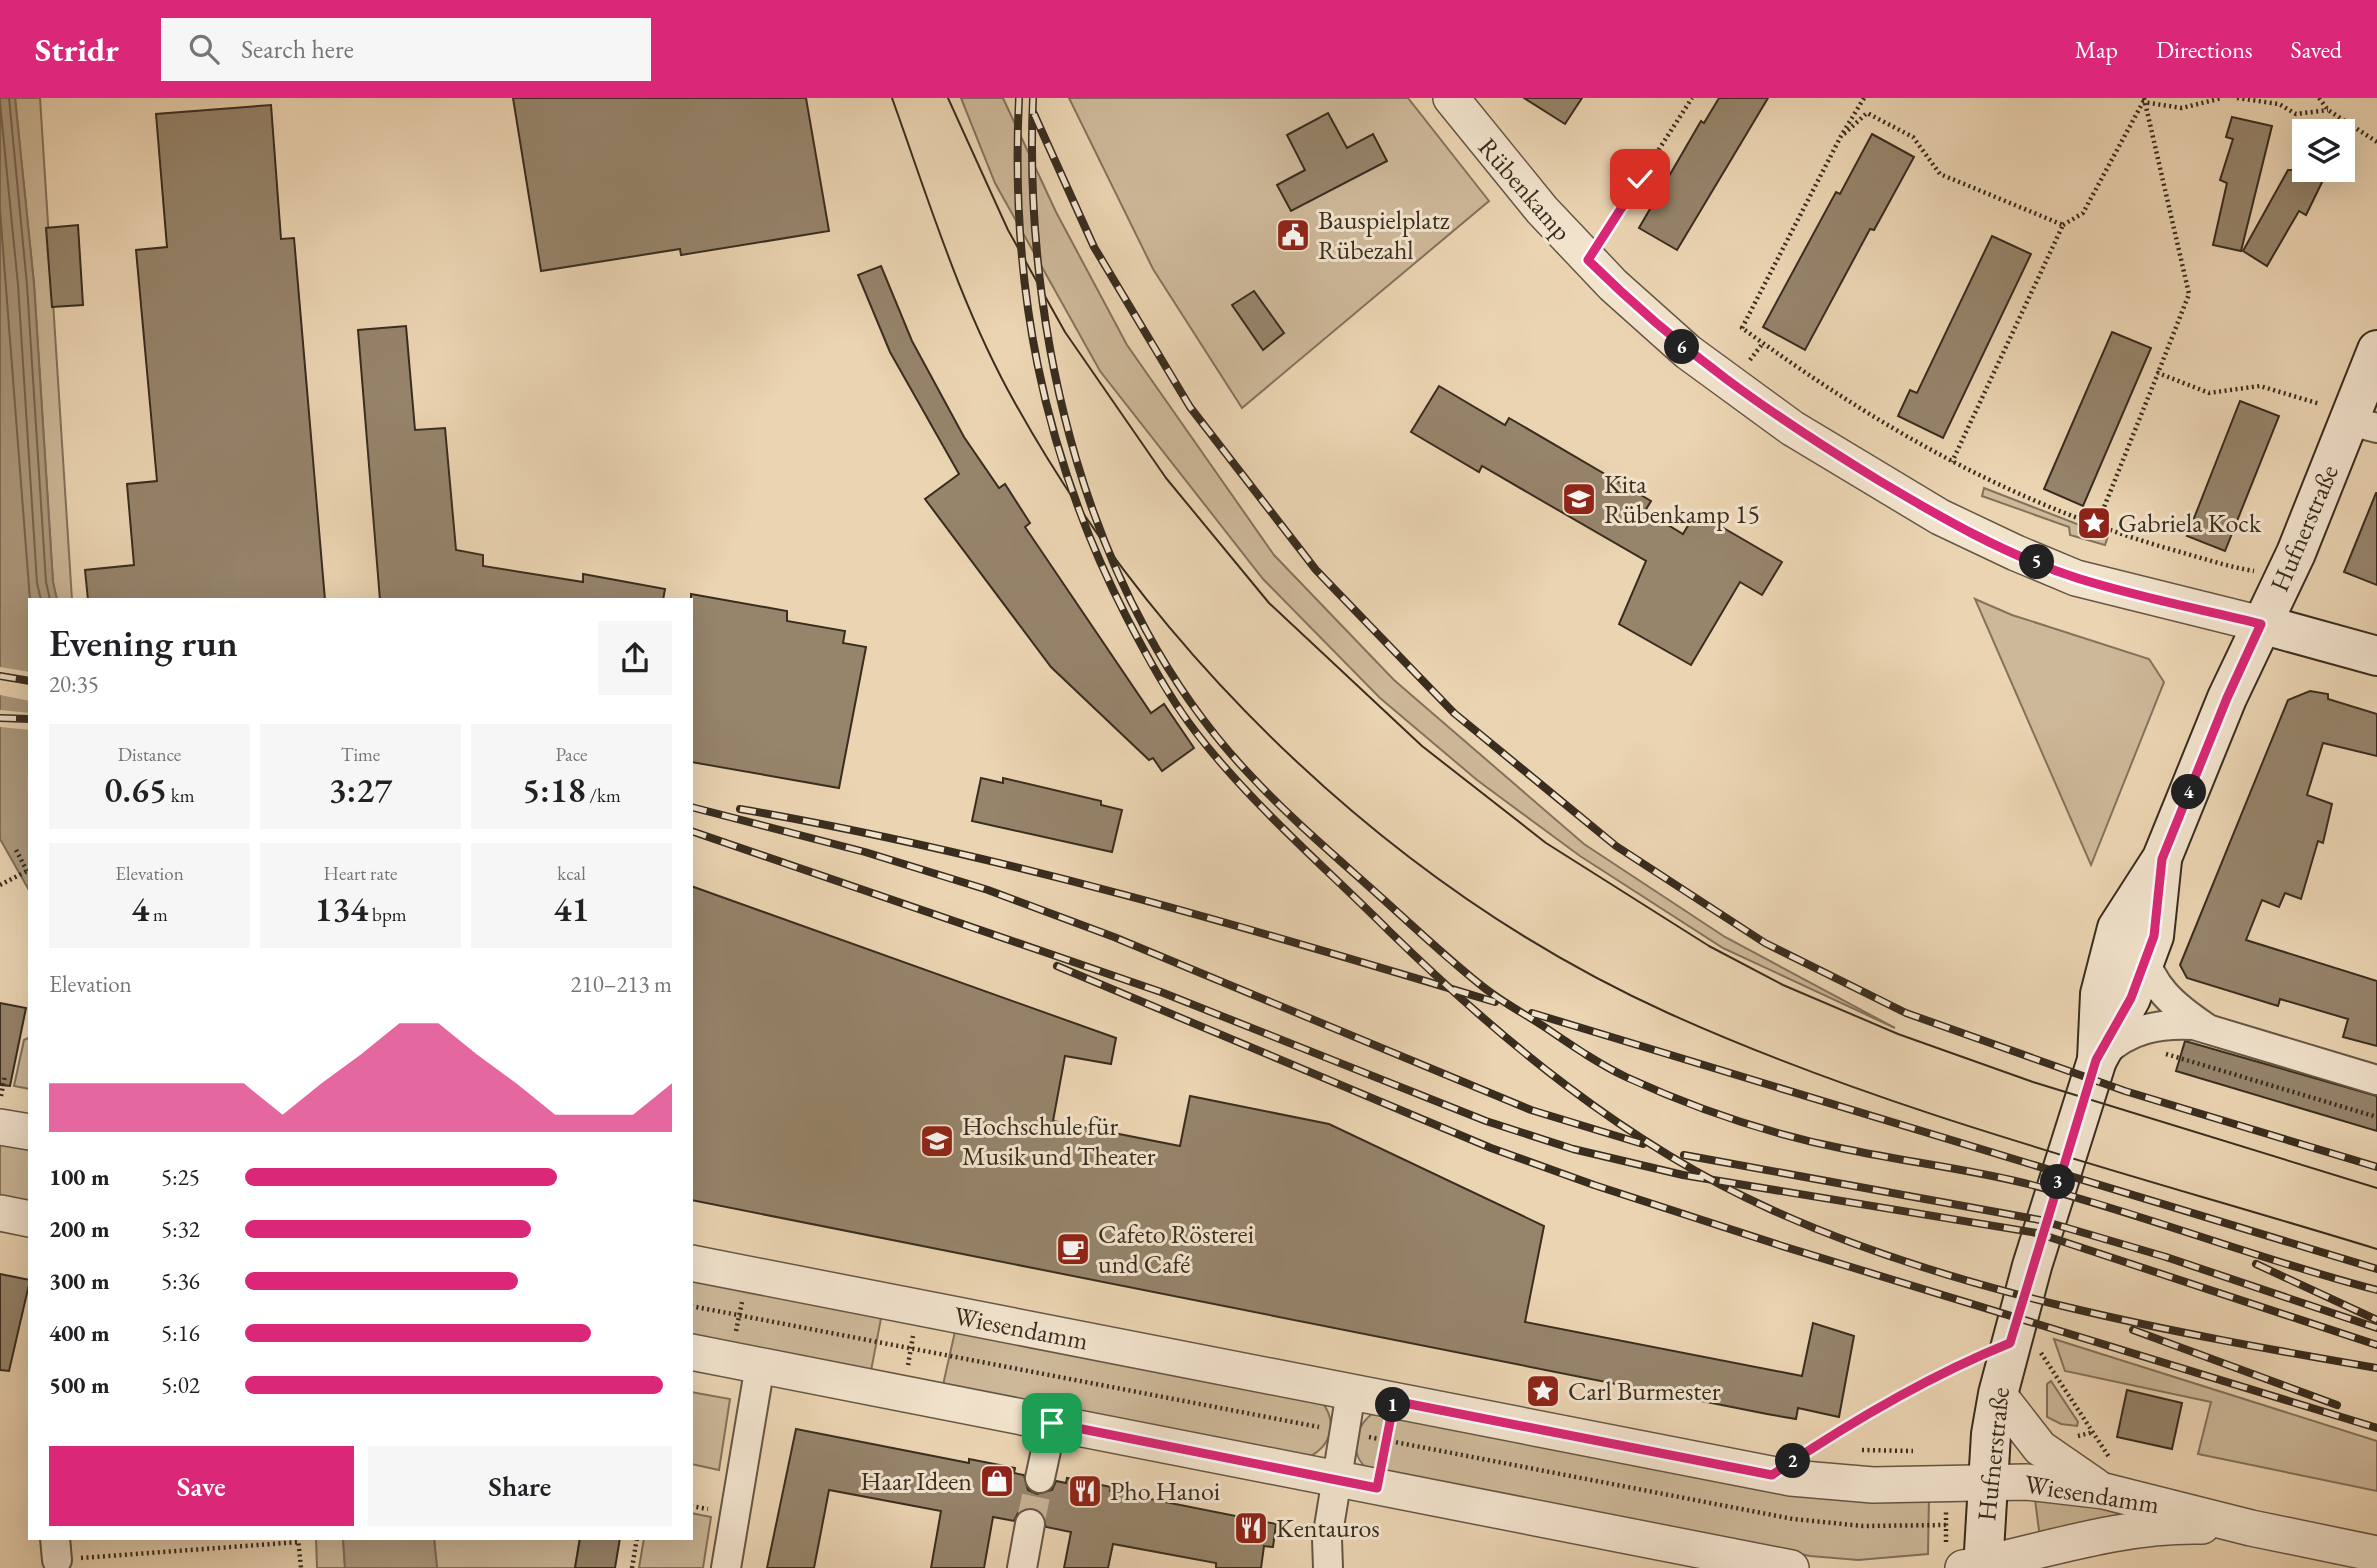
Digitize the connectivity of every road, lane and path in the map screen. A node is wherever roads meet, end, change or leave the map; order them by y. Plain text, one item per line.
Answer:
1 (1692, 98) edge
2 (1864, 98) edge
3 (2222, 98) edge
4 (2237, 98) edge
5 (2319, 98) edge
6 (2144, 100) edge
7 (1465, 105) edge
8 (2328, 110) junction
9 (1841, 136) junction
10 (2377, 142) edge
11 (2063, 225) junction
12 (1588, 260) junction
13 (1763, 343) junction
14 (2377, 350) edge
15 (1744, 369) dead end
16 (2158, 373) junction
17 (2359, 421) edge
18 (1952, 462) junction
19 (2096, 527) junction
20 (2285, 576) junction
21 (2261, 624) junction
22 (2377, 656) edge
23 (16, 850) dead end
24 (2154, 870) junction
25 (28, 872) edge
26 (0, 885) edge
27 (2145, 962) junction
28 (2151, 1027) junction
29 (2207, 1029) junction
30 (2096, 1060) junction
31 (5, 1075) dead end
32 (2377, 1080) edge
33 (0, 1101) edge
34 (2377, 1117) edge
35 (0, 1127) edge
36 (28, 1132) edge
37 (0, 1213) edge
38 (28, 1219) edge
39 (693, 1263) edge
40 (747, 1273) junction
41 (918, 1308) junction
42 (2012, 1335) junction
43 (693, 1352) edge
44 (745, 1362) junction
45 (1351, 1392) junction
46 (903, 1394) junction
47 (1997, 1394) junction
48 (1394, 1401) junction
49 (1052, 1423) junction
50 (1772, 1475) junction
51 (1040, 1478) tunnel mouth
52 (1337, 1480) junction
53 (1987, 1481) junction
54 (1377, 1488) junction
55 (2118, 1494) junction
56 (1946, 1511) dead end
57 (1030, 1524) tunnel mouth
58 (2251, 1528) junction
59 (298, 1540) edge
60 (637, 1540) edge
61 (56, 1549) edge
62 (2377, 1554) edge
63 (1969, 1562) edge
64 (301, 1568) edge
65 (632, 1568) edge
66 (726, 1568) edge
67 (1022, 1568) edge
68 (1328, 1568) edge
69 (1791, 1568) edge

1 - 12 path
2 - 9 path
3 - 6 path
4 - 8 path
5 - 8 path
6 - 11 path
6 - 16 path
7 - 12 street, Rübenkamp
8 - 10 path
9 - 11 path
9 - 13 path
11 - 18 path
12 - 21 street, Rübenkamp
13 - 15 path
13 - 18 path
14 - 17 main road, Hufnerstraße
16 - 17 path
16 - 19 path
17 - 20 main road, Hufnerstraße
18 - 19 path
19 - 20 path
20 - 21 main road, Hufnerstraße
21 - 22 main road
21 - 24 main road, Hufnerstraße
23 - 25 path
24 - 27 main road, Hufnerstraße
24 - 30 main road, Hufnerstraße
25 - 26 path
27 - 29 street
27 - 30 main road, Hufnerstraße
28 - 29 street
28 - 30 street
28 - 34 path
29 - 32 street
30 - 42 main road, Hufnerstraße
31 - 33 path
35 - 36 street
37 - 38 street
39 - 40 street, Wiesendamm
40 - 41 street, Wiesendamm
40 - 44 path
41 - 45 street, Wiesendamm
41 - 46 path
42 - 47 main road, Hufnerstraße
42 - 50 path
42 - 55 path
43 - 44 street
44 - 46 street
44 - 66 street
45 - 48 street, Wiesendamm
45 - 52 street
46 - 49 street
47 - 53 main road, Hufnerstraße
47 - 55 street
48 - 50 street, Wiesendamm
48 - 54 path
49 - 51 street
49 - 52 street
50 - 53 street, Wiesendamm
52 - 54 street
52 - 68 street
53 - 55 street, Wiesendamm
53 - 63 main road, Hufnerstraße
54 - 69 street
55 - 58 street, Wiesendamm
56 - 63 path
57 - 67 street
58 - 62 street, Wiesendamm
58 - 63 street, Wiesendamm
59 - 61 path
59 - 64 path
60 - 65 path

